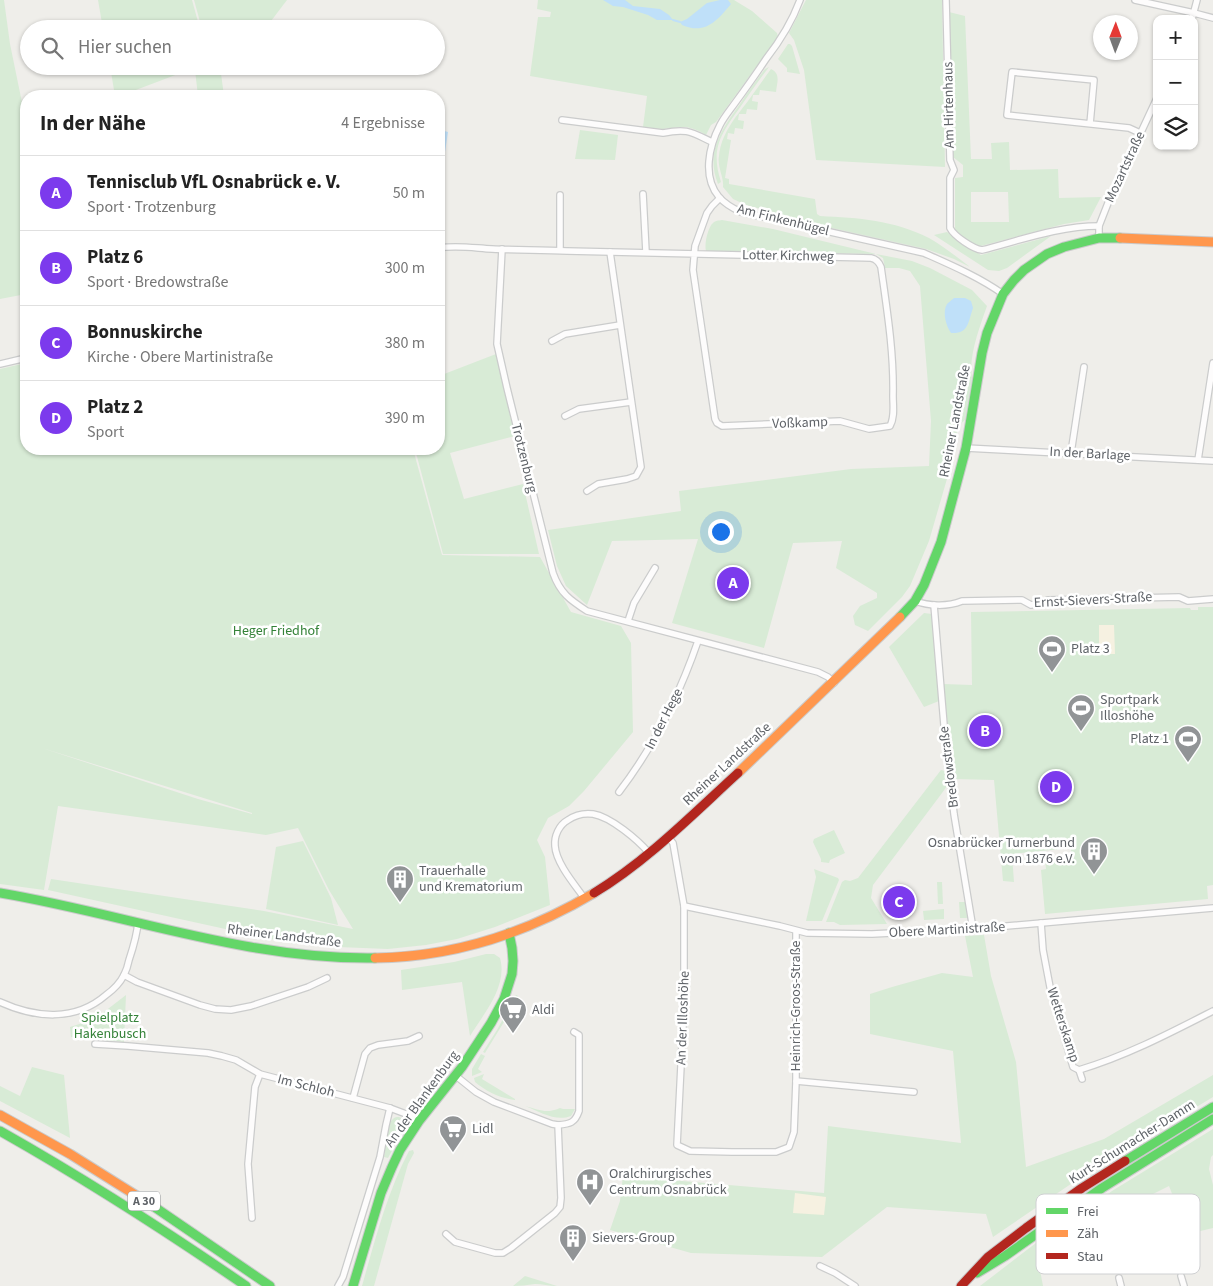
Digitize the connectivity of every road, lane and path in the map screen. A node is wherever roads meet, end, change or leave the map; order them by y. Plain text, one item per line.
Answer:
1 (800, 0) edge
2 (946, 0) edge
3 (1135, 0) edge
4 (1197, 0) edge
5 (1189, 15) edge
6 (1193, 15) edge
7 (1198, 16) edge
8 (1213, 18) edge
9 (1154, 105) edge
10 (562, 120) dead end
11 (1090, 124) junction
12 (1140, 133) junction
13 (712, 142) junction
14 (643, 194) dead end
15 (560, 195) dead end
16 (720, 198) junction
17 (1099, 226) junction
18 (1099, 238) junction
19 (1213, 242) edge
20 (445, 248) edge
21 (502, 249) junction
22 (560, 250) junction
23 (610, 252) junction
24 (646, 252) junction
25 (694, 254) junction
26 (879, 263) joint
27 (1003, 294) junction
28 (620, 325) junction
29 (552, 341) dead end
30 (20, 359) edge
31 (1213, 363) edge
32 (0, 364) edge
33 (1084, 367) dead end
34 (631, 402) junction
35 (565, 416) dead end
36 (966, 448) junction
37 (1071, 453) junction
38 (1198, 460) junction
39 (1213, 461) edge
40 (587, 491) dead end
41 (655, 568) dead end
42 (1213, 599) edge
43 (915, 601) junction
44 (934, 605) junction
45 (628, 622) junction
46 (698, 641) junction
47 (834, 683) junction
48 (619, 792) dead end
49 (668, 836) junction
50 (649, 853) junction
51 (0, 893) edge
52 (585, 899) junction
53 (684, 906) junction
54 (1213, 908) edge
55 (138, 922) junction
56 (1041, 923) junction
57 (973, 929) junction
58 (796, 931) junction
59 (509, 933) junction
60 (124, 975) junction
61 (327, 978) dead end
62 (0, 1002) edge
63 (1213, 1010) edge
64 (574, 1032) dead end
65 (419, 1036) dead end
66 (95, 1044) dead end
67 (1079, 1070) junction
68 (260, 1074) junction
69 (456, 1076) junction
70 (1082, 1080) dead end
71 (796, 1081) junction
72 (914, 1092) dead end
73 (353, 1098) junction
74 (1213, 1107) edge
75 (390, 1108) junction
76 (0, 1115) edge
77 (1213, 1119) edge
78 (420, 1121) junction
79 (558, 1125) junction
80 (0, 1131) edge
81 (732, 1152) joint
82 (1074, 1194) edge
83 (1093, 1194) edge
84 (252, 1218) dead end
85 (1036, 1221) edge
86 (446, 1234) dead end
87 (1036, 1234) edge
88 (820, 1266) dead end
89 (972, 1275) junction
90 (1181, 1276) dead end
91 (1119, 1278) dead end
92 (246, 1286) edge
93 (270, 1286) edge
94 (338, 1286) edge
95 (353, 1286) edge
96 (855, 1286) edge
97 (960, 1286) edge
98 (1121, 1286) edge
99 (1184, 1286) edge

1 - 13 street, Am Finkenhügel
2 - 17 street, Am Hirtenhaus
3 - 5 street
4 - 6 street
7 - 8 street
9 - 12 street, Mozartstraße
10 - 13 street
11 - 11 street
11 - 12 street
12 - 17 street, Mozartstraße
13 - 16 street, Am Finkenhügel
14 - 24 street
15 - 22 street
16 - 25 street
16 - 27 street, Am Finkenhügel
17 - 18 street, Mozartstraße
18 - 19 main road, Rheiner Landstraße
18 - 27 main road, Rheiner Landstraße
20 - 21 street, Lotter Kirchweg
21 - 22 street, Lotter Kirchweg
21 - 45 street, Trotzenburg
22 - 23 street, Lotter Kirchweg
23 - 24 street, Lotter Kirchweg
23 - 28 street
24 - 25 street, Lotter Kirchweg
25 - 26 street, Lotter Kirchweg
25 - 26 street, Voßkamp
27 - 36 main road, Rheiner Landstraße
28 - 29 street
28 - 34 street
30 - 32 street
31 - 38 street
33 - 37 street
34 - 35 street
34 - 40 street
36 - 37 street, In der Barlage
36 - 43 main road, Rheiner Landstraße
37 - 38 street, In der Barlage
38 - 39 street, In der Barlage
41 - 45 street
42 - 44 street, Ernst-Sievers-Straße
43 - 44 street, Ernst-Sievers-Straße
43 - 47 main road, Rheiner Landstraße
44 - 57 street, Bredowstraße
45 - 46 street, Trotzenburg
46 - 47 street, Trotzenburg
46 - 48 street, In der Hege
47 - 49 main road, Rheiner Landstraße
49 - 50 main road, Rheiner Landstraße
49 - 53 street, An der Illoshöhe
50 - 52 main road, Rheiner Landstraße
50 - 52 street
51 - 55 main road, Rheiner Landstraße
52 - 59 main road, Rheiner Landstraße
53 - 58 street, Obere Martinistraße
53 - 81 street, An der Illoshöhe
54 - 56 street, Obere Martinistraße
55 - 59 main road, Rheiner Landstraße
55 - 60 street
56 - 57 street, Obere Martinistraße
56 - 67 street, Wetterskamp
57 - 58 street, Obere Martinistraße
58 - 71 street, Heinrich-Groos-Straße
59 - 69 main road, An der Blankenburg
60 - 61 street
60 - 62 street
63 - 67 street, Wetterskamp
64 - 79 street
65 - 73 street, Im Schloh
66 - 68 street, Im Schloh
67 - 70 street
68 - 73 street, Im Schloh
68 - 84 street
69 - 78 main road, An der Blankenburg
69 - 79 street
71 - 72 street, Heinrich-Groos-Straße
71 - 81 street, Heinrich-Groos-Straße
73 - 75 street, Im Schloh
74 - 82 main road, Kurt-Schumacher-Damm
75 - 78 street, Im Schloh
75 - 94 street, An der Blankenburg
76 - 93 main road, A 30
77 - 83 main road, Kurt-Schumacher-Damm
78 - 95 main road, An der Blankenburg
79 - 86 street
80 - 92 main road, A 30
85 - 89 main road, Kurt-Schumacher-Damm
87 - 89 main road, Kurt-Schumacher-Damm
88 - 96 street
89 - 97 main road, Kurt-Schumacher-Damm
90 - 99 street
91 - 98 street

